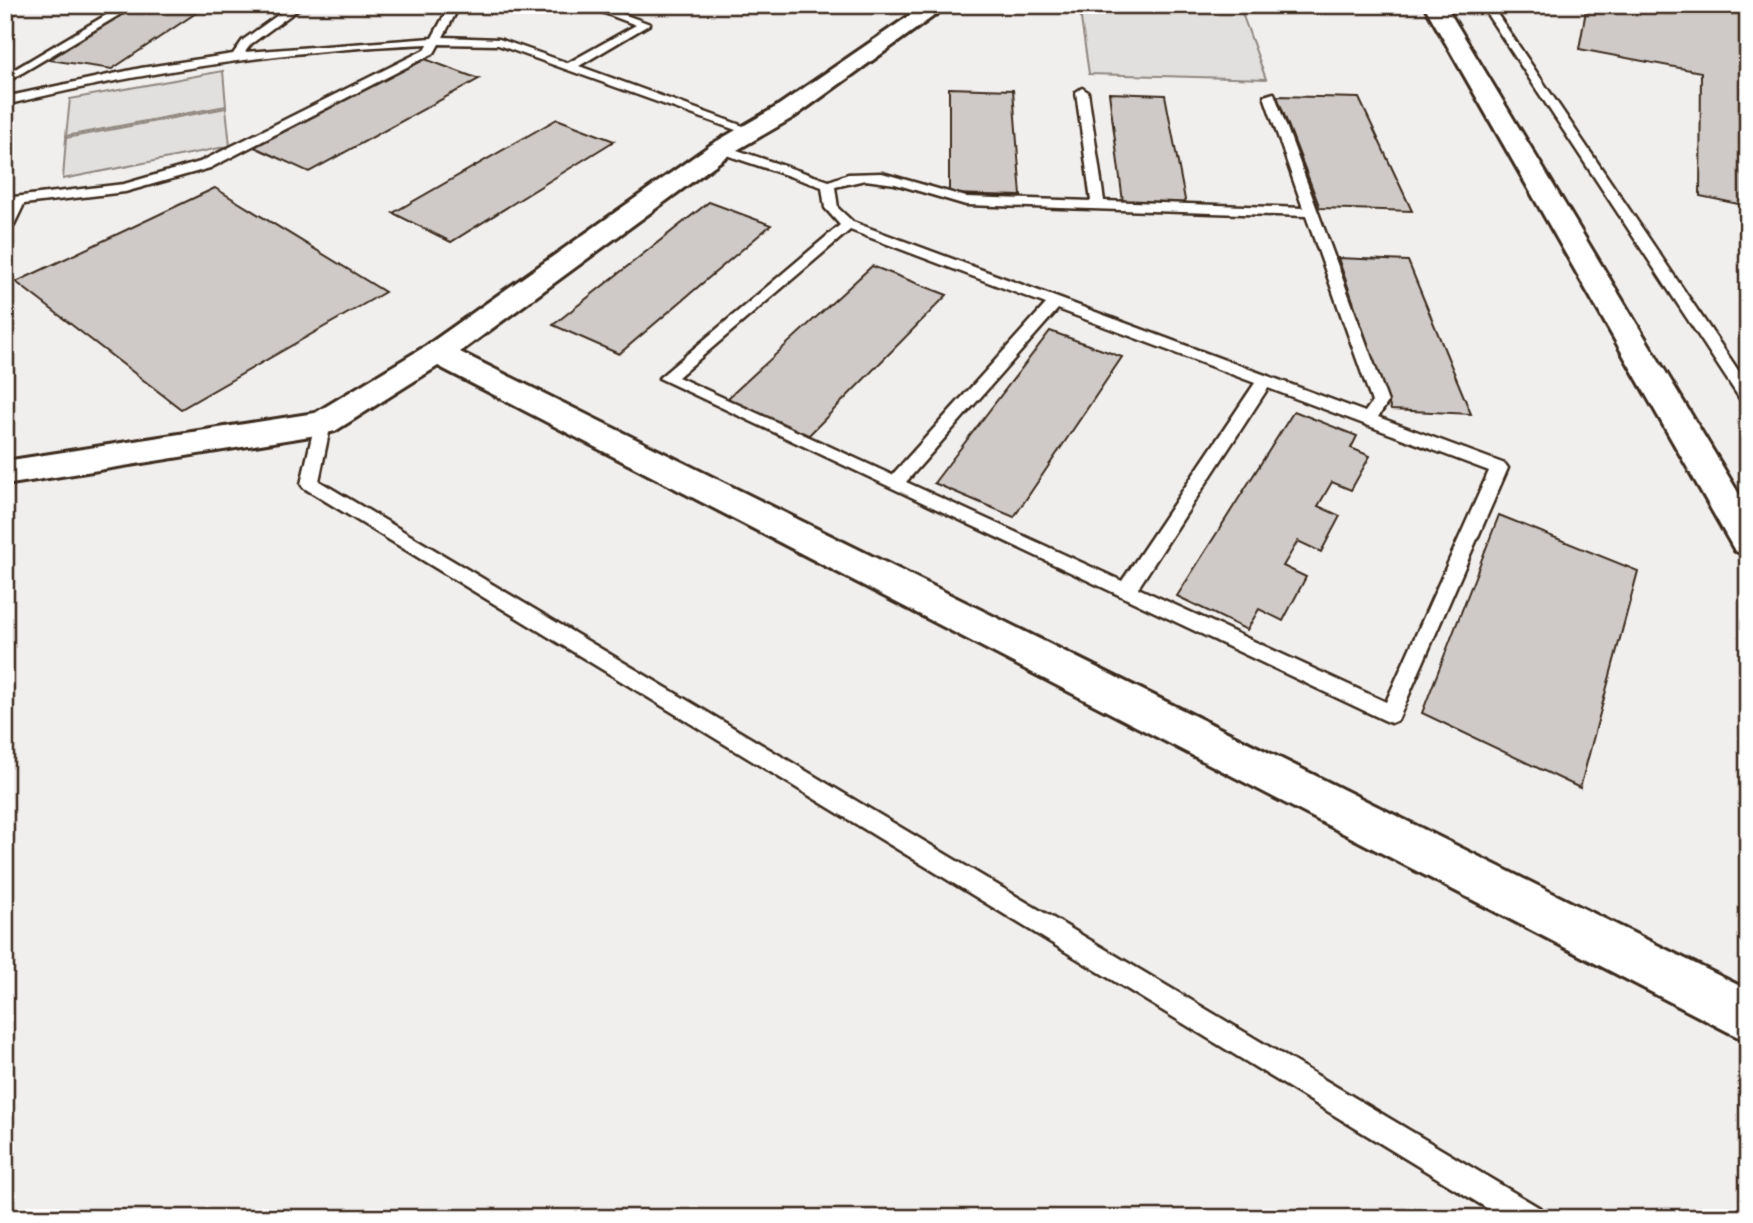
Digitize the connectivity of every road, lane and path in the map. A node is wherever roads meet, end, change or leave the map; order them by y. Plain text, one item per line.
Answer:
1 (131, 5) edge
2 (299, 5) edge
3 (455, 5) edge
4 (588, 5) edge
5 (939, 5) edge
6 (1434, 5) edge
7 (1486, 5) edge
8 (437, 41) junction
9 (237, 56) junction
10 (569, 66) junction
11 (5, 80) edge
12 (1082, 92) dead end
13 (1270, 96) dead end
14 (5, 101) edge
15 (751, 131) junction
16 (721, 149) junction
17 (829, 185) junction
18 (12, 201) edge
19 (1098, 205) junction
20 (1312, 212) junction
21 (848, 225) junction
22 (5, 229) edge
23 (1056, 302) junction
24 (437, 353) junction
25 (1265, 380) junction
26 (1748, 398) edge
27 (1368, 419) junction
28 (323, 423) junction
29 (5, 473) edge
30 (895, 483) junction
31 (1748, 541) edge
32 (1126, 591) junction
33 (1748, 1017) edge
34 (1530, 1218) edge

1 - 11 lane
2 - 9 lane
3 - 8 lane
4 - 10 lane
5 - 15 street
6 - 31 street
7 - 26 lane
8 - 9 lane
8 - 10 lane
8 - 18 lane
9 - 14 lane
10 - 15 lane
12 - 19 lane
13 - 20 lane
15 - 16 street
16 - 17 lane
16 - 24 street
17 - 19 lane
17 - 21 lane
18 - 22 lane
19 - 20 lane
20 - 27 lane
21 - 23 lane
21 - 30 lane
23 - 25 lane
23 - 30 lane
24 - 28 street
24 - 33 street
25 - 27 lane
25 - 32 lane
27 - 32 lane
28 - 29 street
28 - 34 lane
30 - 32 lane

